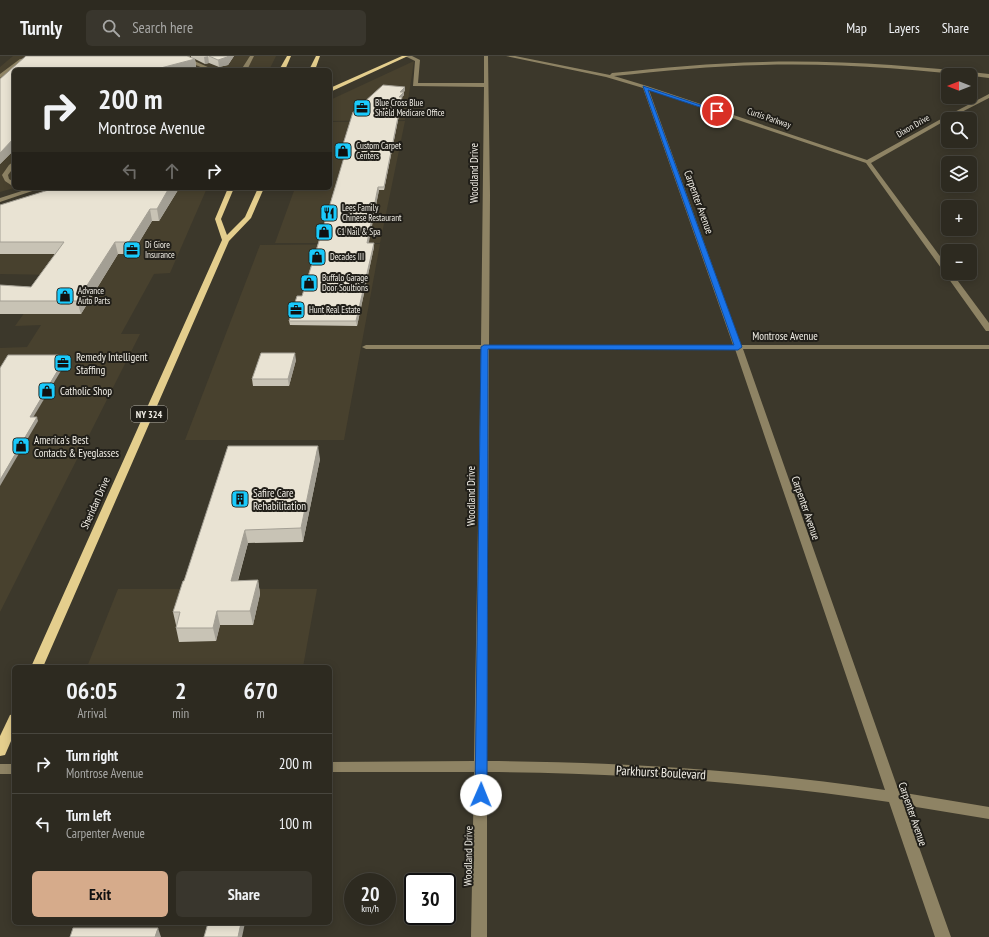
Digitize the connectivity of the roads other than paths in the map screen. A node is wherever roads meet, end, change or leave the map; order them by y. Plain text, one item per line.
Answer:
1 (188, 56) edge
2 (252, 56) edge
3 (289, 56) edge
4 (318, 56) edge
5 (407, 56) edge
6 (486, 56) edge
7 (508, 56) edge
8 (45, 58) edge
9 (208, 68) edge
10 (245, 68) edge
11 (283, 68) edge
12 (313, 68) edge
13 (0, 76) edge
14 (607, 76) junction
15 (989, 76) edge
16 (486, 85) junction
17 (645, 87) junction
18 (332, 89) edge
19 (989, 96) edge
20 (868, 162) junction
21 (12, 166) edge
22 (12, 176) edge
23 (5, 178) junction
24 (12, 184) edge
25 (24, 190) edge
26 (32, 190) edge
27 (230, 190) edge
28 (261, 190) edge
29 (27, 192) junction
30 (0, 200) edge
31 (226, 240) junction
32 (941, 263) edge
33 (953, 280) edge
34 (989, 329) edge
35 (366, 347) dead end
36 (484, 347) junction
37 (738, 347) junction
38 (989, 347) edge
39 (38, 665) edge
40 (12, 724) edge
41 (0, 751) edge
42 (481, 767) junction
43 (332, 768) edge
44 (0, 769) edge
45 (12, 769) edge
46 (894, 797) junction
47 (989, 813) edge
48 (479, 937) edge
49 (943, 937) edge

1 - 9 street
2 - 10 street
3 - 11 main road
4 - 12 main road
5 - 16 street
5 - 18 main road
6 - 16 street, Woodland Drive
7 - 14 street, Curtis Parkway
8 - 13 street
14 - 15 street
14 - 17 street, Curtis Parkway
16 - 36 street, Woodland Drive
17 - 20 street, Curtis Parkway
17 - 37 street, Carpenter Avenue
19 - 20 street, Dixon Drive
20 - 32 street
21 - 23 street
22 - 23 street
23 - 24 street
25 - 29 street
26 - 29 street
27 - 31 main road
28 - 31 main road, Sheridan Drive / NY 324
29 - 30 street
31 - 39 main road, Sheridan Drive / NY 324
33 - 34 street
35 - 36 street, Montrose Avenue
36 - 37 street, Montrose Avenue
36 - 42 street, Woodland Drive
37 - 38 street, Montrose Avenue
37 - 46 street, Carpenter Avenue
40 - 41 main road
42 - 43 street, Parkhurst Boulevard
42 - 46 street, Parkhurst Boulevard
42 - 48 street, Woodland Drive
44 - 45 street
46 - 47 street, Parkhurst Boulevard
46 - 49 street, Carpenter Avenue

